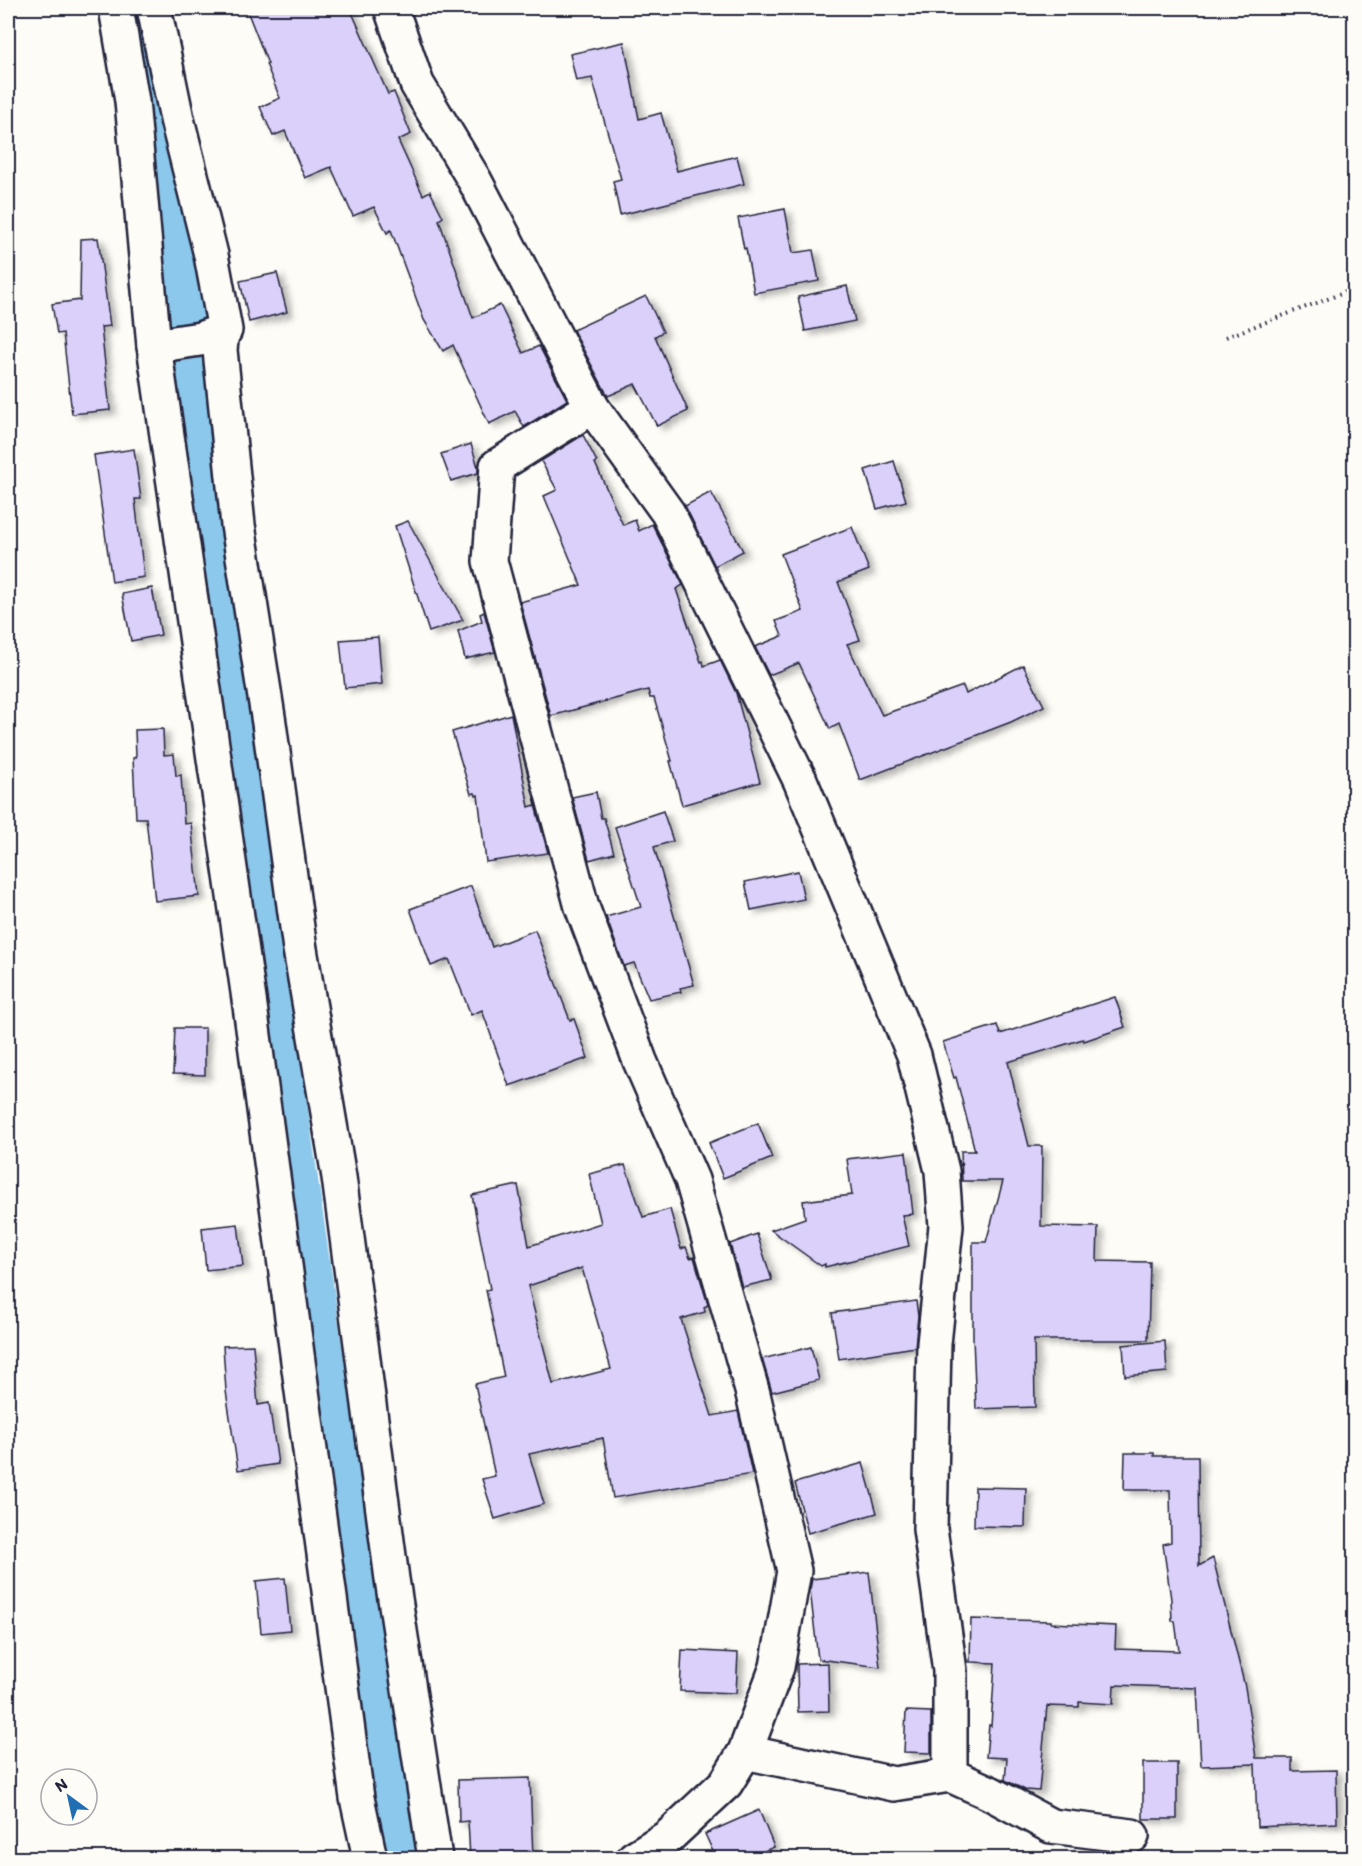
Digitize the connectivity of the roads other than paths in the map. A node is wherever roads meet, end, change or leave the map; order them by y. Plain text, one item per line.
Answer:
1 (116, 8) edge
2 (154, 8) edge
3 (391, 8) edge
4 (186, 340) junction
5 (592, 407) junction
6 (745, 1752) junction
7 (950, 1775) junction
8 (1132, 1836) dead end
9 (370, 1858) edge
10 (435, 1858) edge
11 (634, 1858) edge

1 - 4 street
2 - 4 street
3 - 5 street
4 - 9 street
4 - 10 street
5 - 6 street
5 - 7 street
6 - 7 street
6 - 11 street
7 - 8 street

